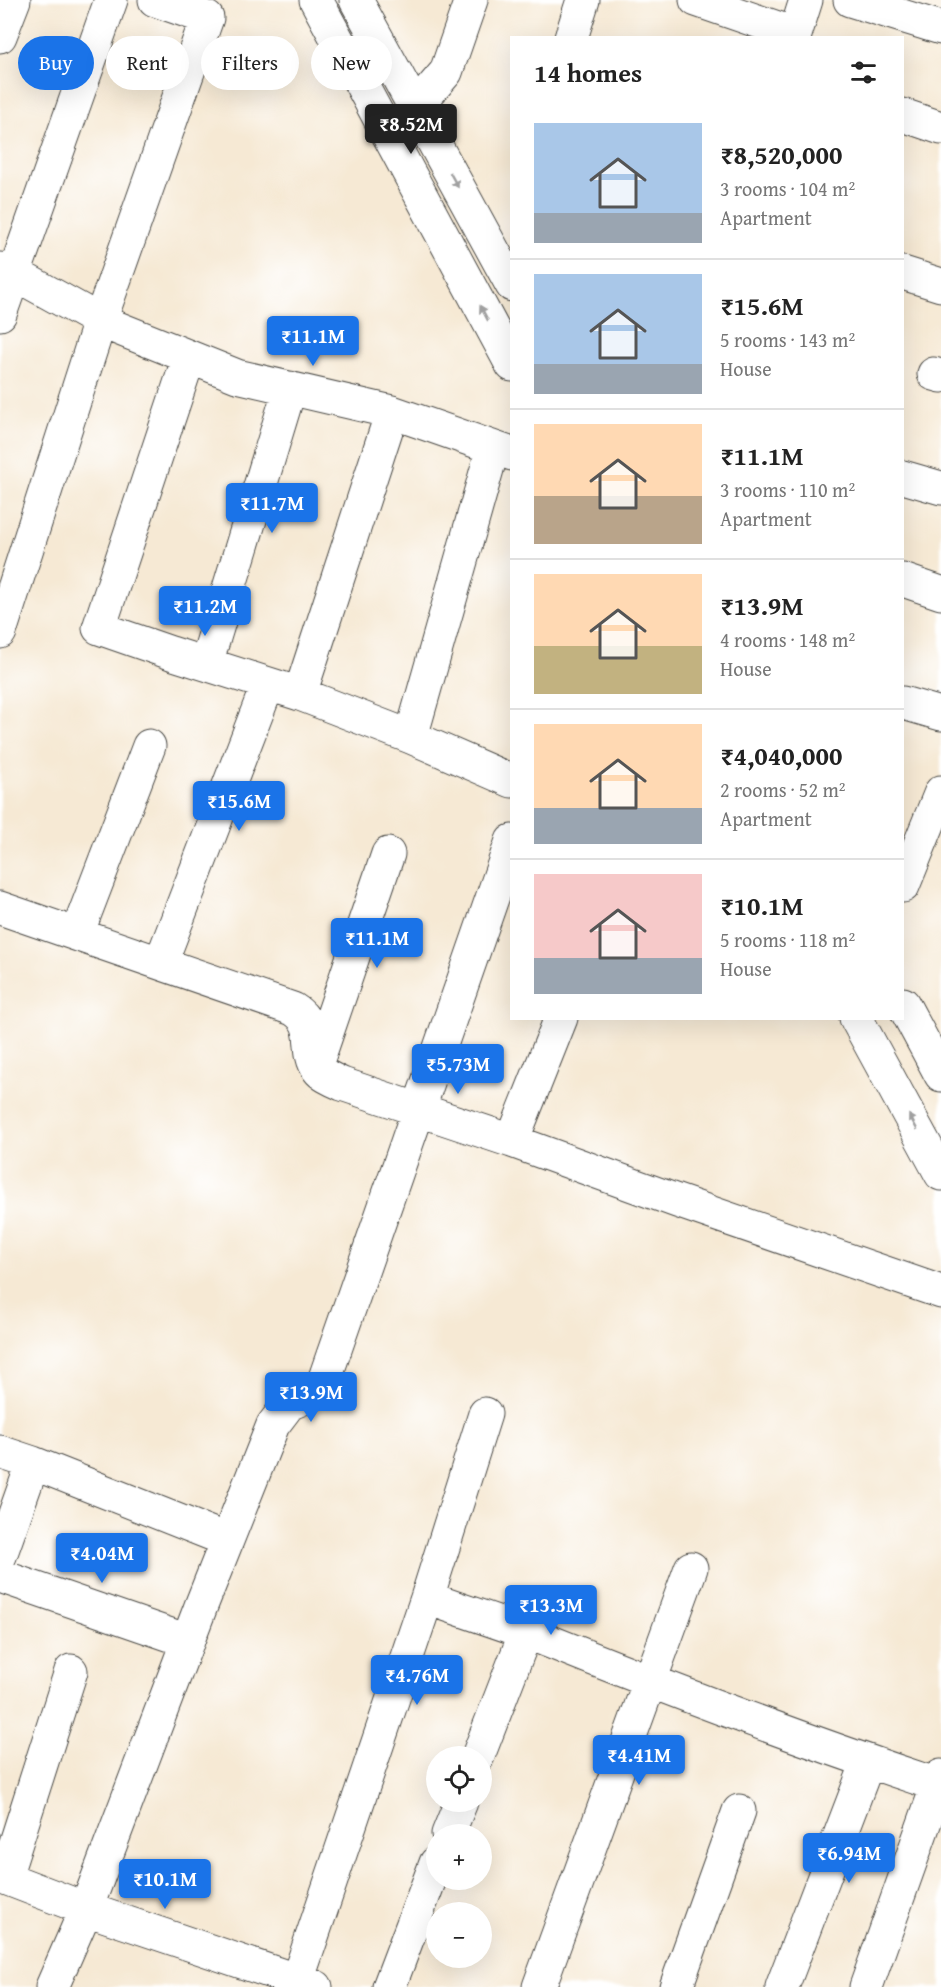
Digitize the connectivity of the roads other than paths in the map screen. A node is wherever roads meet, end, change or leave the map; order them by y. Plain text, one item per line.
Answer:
1 (14, 0) edge
2 (111, 0) edge
3 (155, 0) edge
4 (316, 0) edge
5 (356, 0) edge
6 (471, 0) edge
7 (583, 0) edge
8 (696, 0) edge
9 (806, 0) edge
10 (850, 0) edge
11 (941, 28) edge
12 (0, 36) edge
13 (572, 36) edge
14 (794, 36) edge
15 (415, 108) junction
16 (904, 115) edge
17 (941, 128) edge
18 (8, 271) edge
19 (904, 273) edge
20 (510, 281) edge
21 (941, 285) edge
22 (0, 314) edge
23 (100, 321) junction
24 (189, 357) junction
25 (510, 361) edge
26 (290, 388) junction
27 (392, 412) junction
28 (502, 451) edge
29 (904, 477) edge
30 (941, 488) edge
31 (904, 580) edge
32 (941, 593) edge
33 (0, 632) edge
34 (206, 664) junction
35 (268, 684) junction
36 (300, 694) junction
37 (904, 704) edge
38 (941, 714) edge
39 (411, 737) junction
40 (149, 746) dead end
41 (510, 780) edge
42 (941, 792) edge
43 (510, 848) edge
44 (388, 854) dead end
45 (904, 883) edge
46 (0, 908) edge
47 (77, 934) junction
48 (161, 962) junction
49 (904, 1006) edge
50 (560, 1020) edge
51 (857, 1020) edge
52 (316, 1066) junction
53 (941, 1075) edge
54 (419, 1109) junction
55 (512, 1141) junction
56 (941, 1174) edge
57 (941, 1292) edge
58 (485, 1414) dead end
59 (0, 1452) edge
60 (33, 1463) junction
61 (227, 1540) junction
62 (0, 1556) edge
63 (691, 1568) dead end
64 (0, 1576) edge
65 (427, 1598) junction
66 (526, 1632) junction
67 (188, 1641) junction
68 (71, 1671) dead end
69 (650, 1682) junction
70 (482, 1746) edge
71 (868, 1762) junction
72 (939, 1780) edge
73 (739, 1811) dead end
74 (3, 1876) edge
75 (426, 1889) edge
76 (86, 1909) junction
77 (307, 1984) edge
78 (52, 1987) edge
79 (388, 1987) edge
80 (538, 1987) edge
81 (676, 1987) edge
82 (782, 1987) edge
83 (866, 1987) edge

1 - 12 street
2 - 18 street
3 - 23 street
25 -> 4 street
5 - 15 street
6 - 15 street
7 - 13 street
8 - 14 street
9 - 14 street
10 - 11 street
15 -> 20 street
16 - 17 street
18 - 22 street
18 - 23 street
19 - 21 street
23 - 24 street
23 - 33 street
24 - 26 street
24 - 34 street
26 - 27 street
26 - 34 street
27 - 28 street
27 - 36 street
28 - 39 street
29 - 30 street
31 - 32 street
34 - 35 street
35 - 36 street
35 - 48 street
36 - 39 street
37 - 38 street
39 - 41 street
40 - 47 street
42 - 45 street
43 - 54 street
44 - 52 street
46 - 47 street
47 - 48 street
48 - 52 street
49 - 53 street
50 - 55 street
56 -> 51 street
52 - 54 street
54 - 55 street
54 - 61 street
55 - 57 street
58 - 65 street
59 - 60 street
60 - 61 street
60 - 62 street
61 - 67 street
63 - 69 street
64 - 67 street
65 - 66 street
65 - 77 street
66 - 69 street
66 - 70 street
67 - 76 street
68 - 74 street
69 - 71 street
69 - 80 street
71 - 72 street
71 - 82 street
72 - 83 street
73 - 81 street
74 - 76 street
75 - 79 street
76 - 77 street
76 - 78 street

